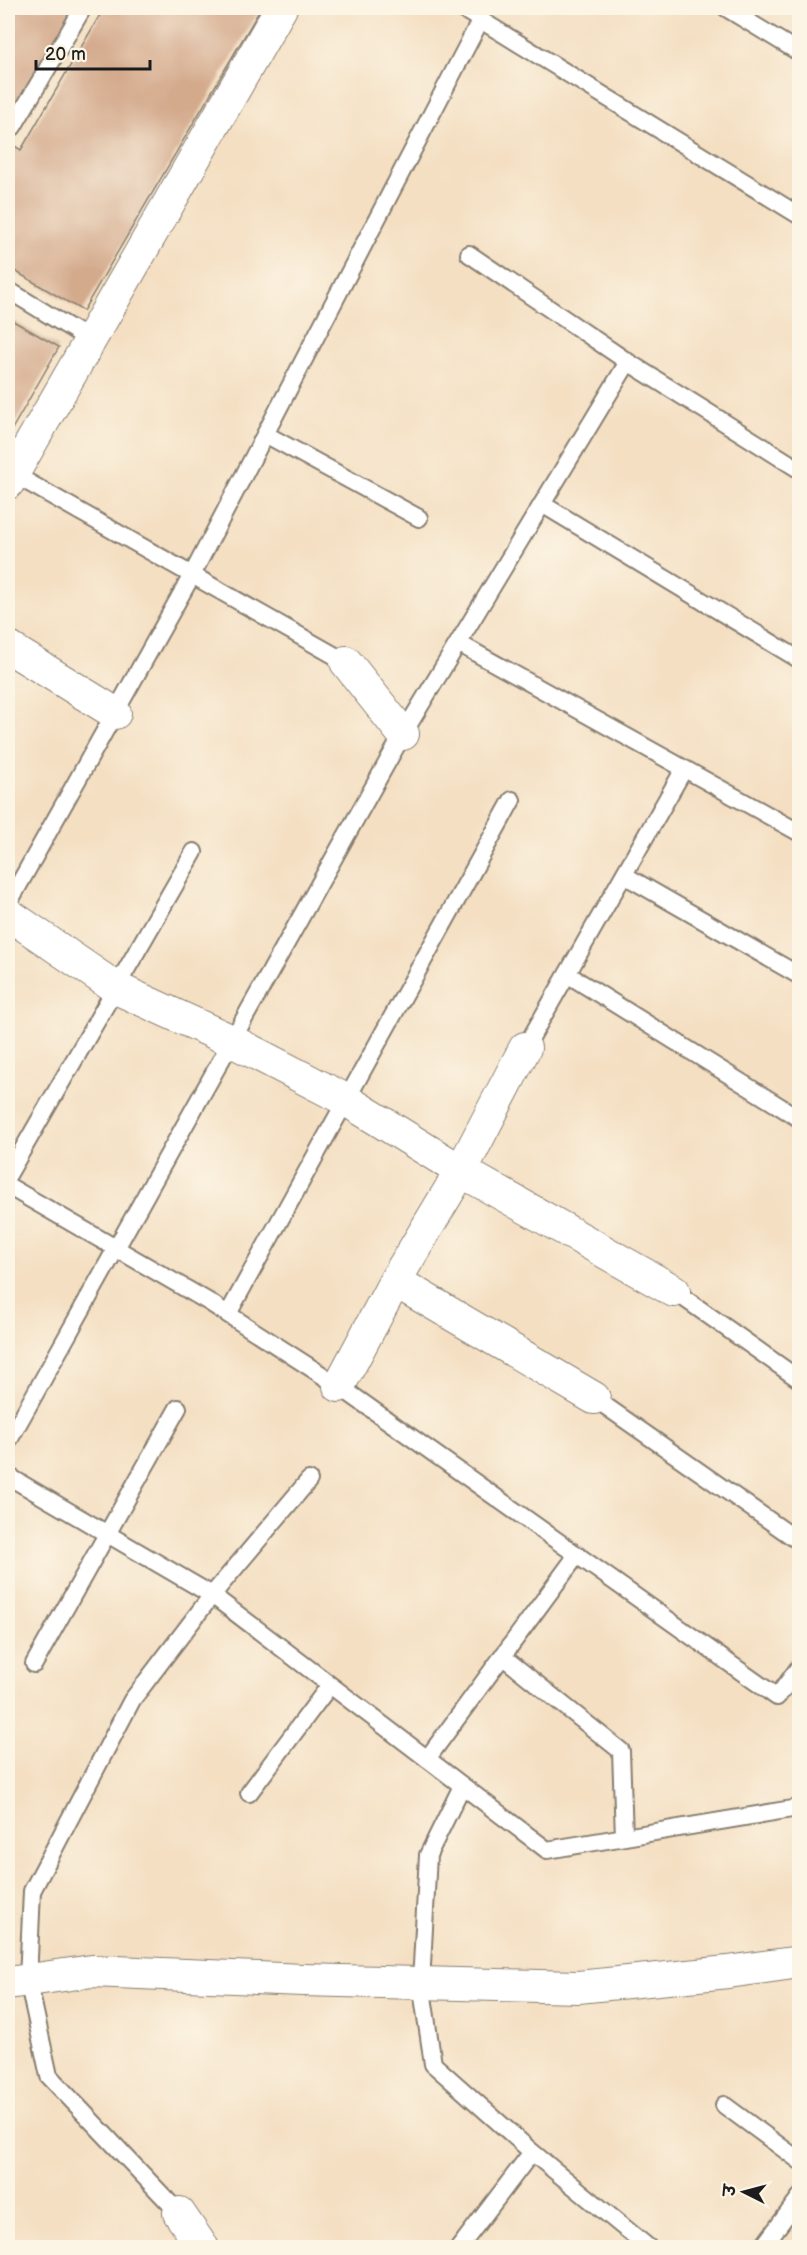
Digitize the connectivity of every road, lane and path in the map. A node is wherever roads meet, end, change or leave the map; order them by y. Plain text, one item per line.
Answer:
1 (83, 8) edge
2 (281, 8) edge
3 (461, 8) edge
4 (726, 8) edge
5 (481, 19) junction
6 (800, 53) edge
7 (8, 124) edge
8 (800, 216) edge
9 (468, 254) dead end
10 (8, 290) edge
11 (90, 340) junction
12 (628, 362) junction
13 (265, 434) junction
14 (800, 470) edge
15 (9, 476) edge
16 (542, 504) junction
17 (419, 518) dead end
18 (192, 575) junction
19 (458, 643) junction
20 (8, 647) edge
21 (800, 660) edge
22 (346, 662) joint
23 (115, 713) junction
24 (403, 734) junction
25 (684, 769) junction
26 (512, 800) dead end
27 (800, 833) edge
28 (194, 852) dead end
29 (624, 875) junction
30 (8, 904) edge
31 (8, 914) edge
32 (567, 974) junction
33 (800, 976) edge
34 (116, 988) junction
35 (232, 1041) junction
36 (525, 1048) joint
37 (345, 1100) junction
38 (800, 1119) edge
39 (461, 1171) junction
40 (8, 1175) edge
41 (8, 1186) edge
42 (117, 1249) junction
43 (395, 1281) junction
44 (674, 1291) joint
45 (228, 1314) junction
46 (800, 1380) edge
47 (339, 1386) junction
48 (594, 1398) joint
49 (178, 1408) dead end
50 (8, 1442) edge
51 (8, 1476) edge
52 (309, 1480) dead end
53 (107, 1534) junction
54 (800, 1542) edge
55 (577, 1555) junction
56 (212, 1595) junction
57 (502, 1656) junction
58 (34, 1664) dead end
59 (800, 1666) edge
60 (330, 1685) junction
61 (427, 1759) junction
62 (462, 1786) junction
63 (249, 1793) dead end
64 (798, 1808) edge
65 (624, 1837) junction
66 (800, 1962) edge
67 (18, 1982) edge
68 (421, 1983) junction
69 (724, 2105) dead end
70 (532, 2152) junction
71 (800, 2161) edge
72 (800, 2197) edge
73 (179, 2214) joint
74 (203, 2247) edge
75 (459, 2247) edge
76 (649, 2247) edge
77 (762, 2247) edge

1 - 7 lane
2 - 11 street
3 - 5 lane
4 - 6 lane
5 - 8 lane
5 - 13 lane
9 - 12 lane
10 - 11 lane
11 - 15 street
12 - 14 lane
12 - 16 lane
13 - 17 lane
13 - 18 lane
15 - 18 lane
16 - 19 lane
16 - 21 lane
18 - 22 lane
18 - 23 lane
19 - 24 lane
19 - 25 lane
20 - 23 street
22 - 24 street
23 - 30 lane
24 - 35 lane
25 - 27 lane
25 - 29 lane
26 - 37 lane
28 - 34 lane
29 - 32 lane
29 - 33 lane
31 - 34 street
32 - 36 lane
32 - 38 lane
34 - 35 street
34 - 40 lane
35 - 37 street
35 - 42 lane
36 - 39 street
37 - 39 street
37 - 45 lane
39 - 43 street
39 - 44 street
41 - 42 lane
42 - 45 lane
42 - 50 lane
43 - 47 street
43 - 48 street
44 - 46 lane
45 - 47 lane
47 - 55 lane
48 - 54 lane
49 - 53 lane
51 - 53 lane
52 - 56 lane
53 - 56 lane
53 - 58 lane
55 - 57 lane
55 - 59 lane
56 - 60 lane
56 - 67 lane
57 - 61 lane
57 - 65 lane
60 - 61 lane
60 - 63 lane
61 - 62 lane
62 - 65 lane
62 - 68 lane
64 - 65 lane
66 - 68 street
67 - 68 street
67 - 73 lane
68 - 70 lane
69 - 71 lane
70 - 75 lane
70 - 76 lane
72 - 77 lane
73 - 74 street

